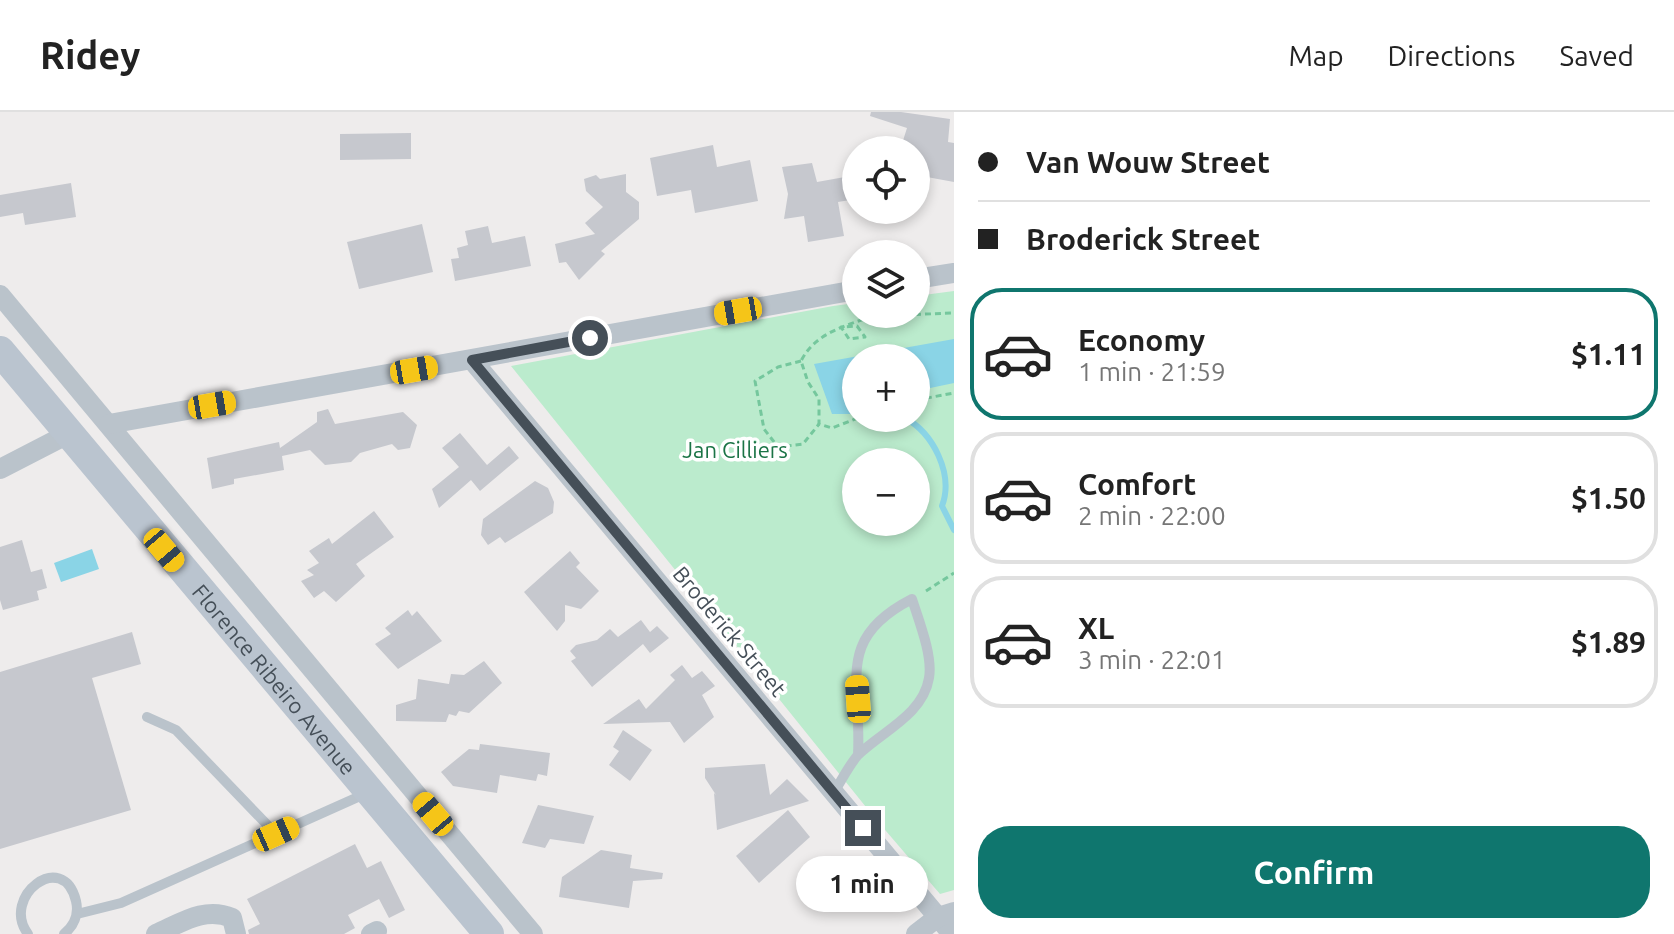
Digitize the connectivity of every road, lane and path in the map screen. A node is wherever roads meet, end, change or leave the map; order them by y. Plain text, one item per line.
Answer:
1 (954, 273) edge
2 (930, 277) edge
3 (842, 293) edge
4 (0, 295) edge
5 (954, 313) edge
6 (930, 314) edge
7 (841, 327) junction
8 (0, 351) edge
9 (472, 360) junction
10 (801, 361) junction
11 (954, 393) edge
12 (930, 397) edge
13 (109, 424) junction
14 (819, 424) junction
15 (842, 424) edge
16 (68, 434) junction
17 (0, 469) edge
18 (171, 499) junction
19 (144, 525) junction
20 (954, 573) edge
21 (944, 579) junction
22 (951, 581) dead end
23 (912, 599) junction
24 (147, 717) dead end
25 (858, 755) junction
26 (369, 792) junction
27 (834, 792) junction
28 (276, 834) junction
29 (77, 914) junction
30 (946, 915) edge
31 (28, 934) edge
32 (64, 934) edge
33 (156, 934) edge
34 (236, 934) edge
35 (489, 934) edge
36 (533, 934) edge
37 (916, 934) edge
38 (952, 934) edge

1 - 2 street
3 - 9 street
4 - 13 street
5 - 6 path
7 - 7 path
7 - 10 path
8 - 16 main road, Florence Ribeiro Avenue
9 - 13 street
9 - 27 street, Broderick Street
10 - 14 path
10 - 14 path
11 - 12 path
13 - 18 street
14 - 15 path
16 - 17 street
16 - 19 main road, Florence Ribeiro Avenue
18 - 19 street
18 - 36 street
19 - 26 main road, Florence Ribeiro Avenue
20 - 21 path
21 - 22 path
21 - 23 path
23 - 25 lane
23 - 25 lane
24 - 28 lane
25 - 27 lane
26 - 28 lane
26 - 35 main road, Florence Ribeiro Avenue
27 - 30 street, Broderick Street
28 - 29 lane
29 - 31 lane
29 - 32 lane
30 - 37 street
30 - 38 street, Broderick Street
33 - 34 street

